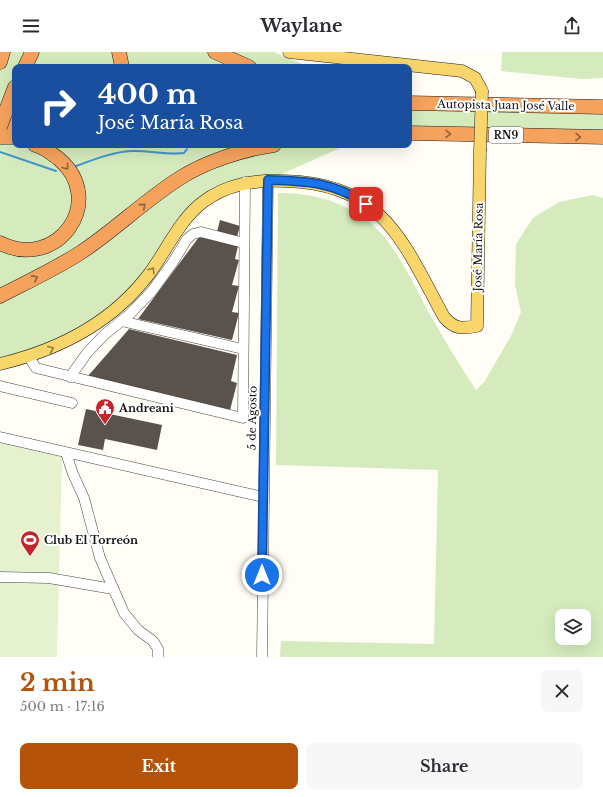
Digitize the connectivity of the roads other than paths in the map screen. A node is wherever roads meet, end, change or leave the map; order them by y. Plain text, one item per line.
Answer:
1 (4, 52) edge
2 (27, 52) edge
3 (32, 52) edge
4 (118, 52) edge
5 (215, 52) edge
6 (289, 52) edge
7 (311, 53) edge
8 (0, 62) edge
9 (24, 64) edge
10 (25, 64) edge
11 (121, 64) edge
12 (242, 64) edge
13 (393, 64) edge
14 (412, 66) edge
15 (12, 95) edge
16 (412, 103) edge
17 (603, 107) edge
18 (412, 133) edge
19 (5, 134) edge
20 (603, 137) edge
21 (41, 148) edge
22 (253, 148) edge
23 (268, 180) junction
24 (245, 182) junction
25 (0, 243) edge
26 (244, 243) junction
27 (0, 296) edge
28 (121, 321) junction
29 (243, 349) junction
30 (29, 357) junction
31 (0, 364) edge
32 (70, 377) junction
33 (0, 386) edge
34 (72, 402) dead end
35 (0, 437) edge
36 (66, 453) junction
37 (263, 497) junction
38 (0, 577) edge
39 (113, 589) junction
40 (158, 657) edge
41 (262, 657) edge

1 - 8 highway
2 - 9 highway
3 - 10 highway
4 - 11 highway
5 - 12 highway
6 - 7 main road, José María Rosa
7 - 13 main road, José María Rosa, bridge
14 - 23 main road, José María Rosa, bridge
15 - 19 highway, bridge
16 - 17 highway, Autopista Juan José Valle
18 -> 20 highway, RN9
21 -> 25 highway
27 -> 22 highway
23 - 24 main road
23 - 37 street, 5 de Agosto
24 - 26 street
30 -> 24 main road
26 - 28 street
26 - 29 street
28 - 29 street
28 - 32 street
29 - 32 street
30 - 31 main road
30 - 32 street
33 - 34 street
35 - 36 street
36 - 37 street
36 - 39 street
37 - 41 street, 5 de Agosto
38 - 39 street
39 - 40 street

